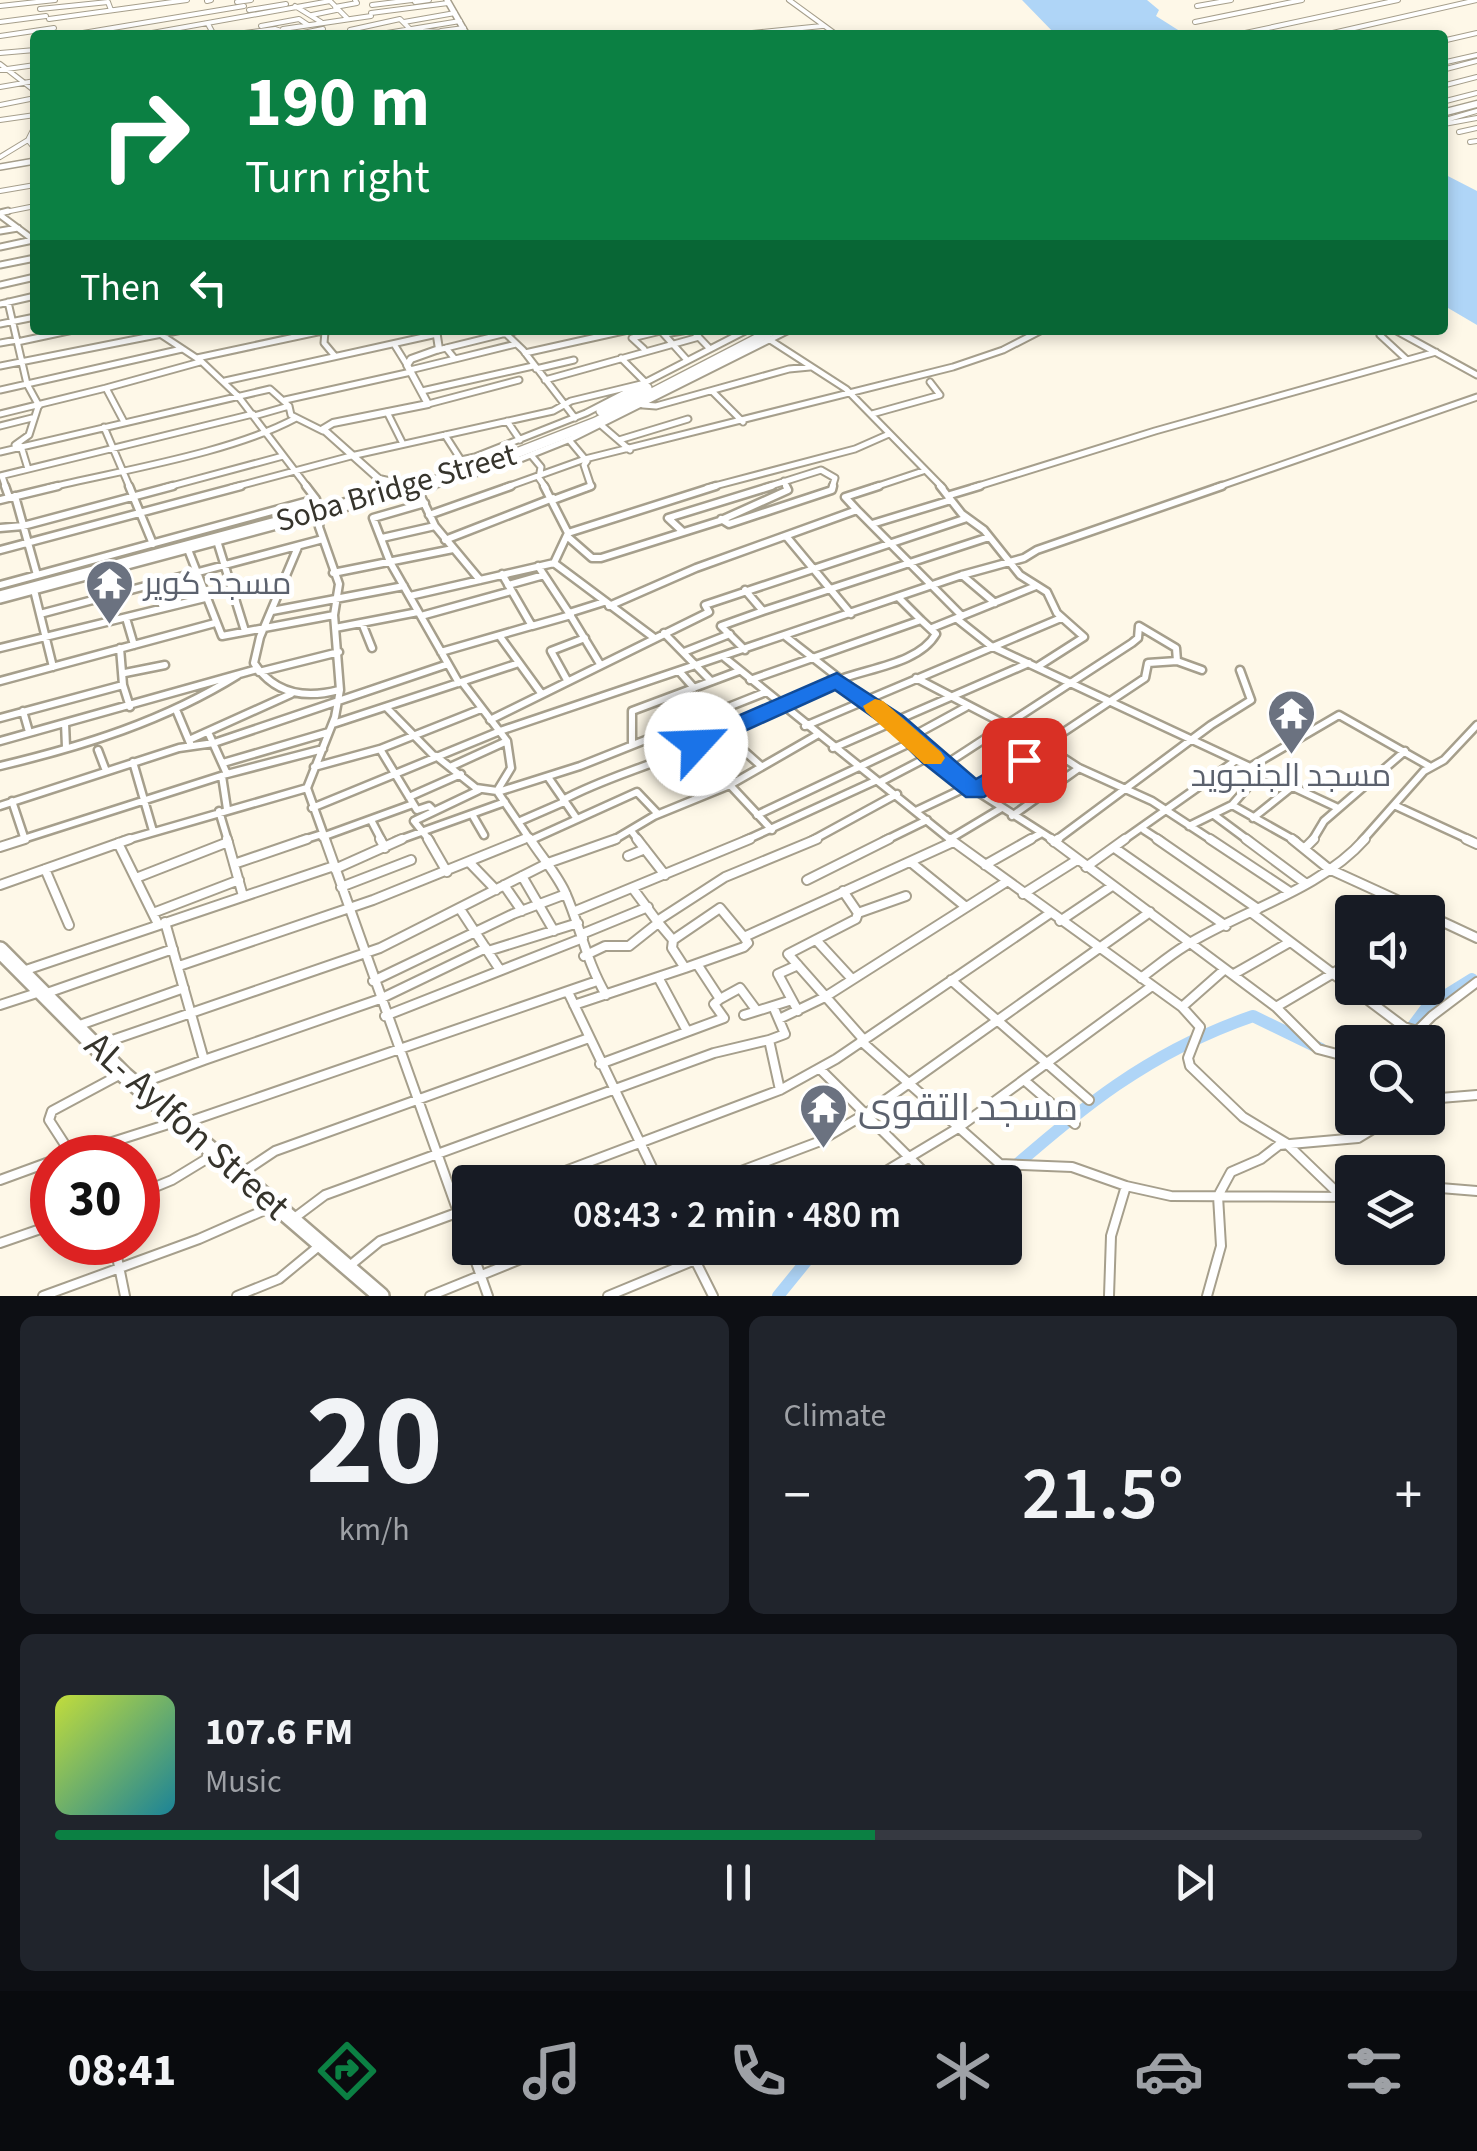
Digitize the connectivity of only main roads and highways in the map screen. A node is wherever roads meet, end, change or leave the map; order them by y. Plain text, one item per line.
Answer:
1 (1477, 109) edge
2 (1448, 116) edge
3 (754, 335) edge
4 (529, 449) junction
5 (0, 594) edge
6 (0, 950) edge
7 (381, 1296) edge

1 - 2 highway
3 - 4 highway, Soba Bridge Street
4 - 5 highway, Soba Bridge Street
4 - 5 highway, Soba Bridge Street
6 - 7 highway, AL- Aylfon Street

